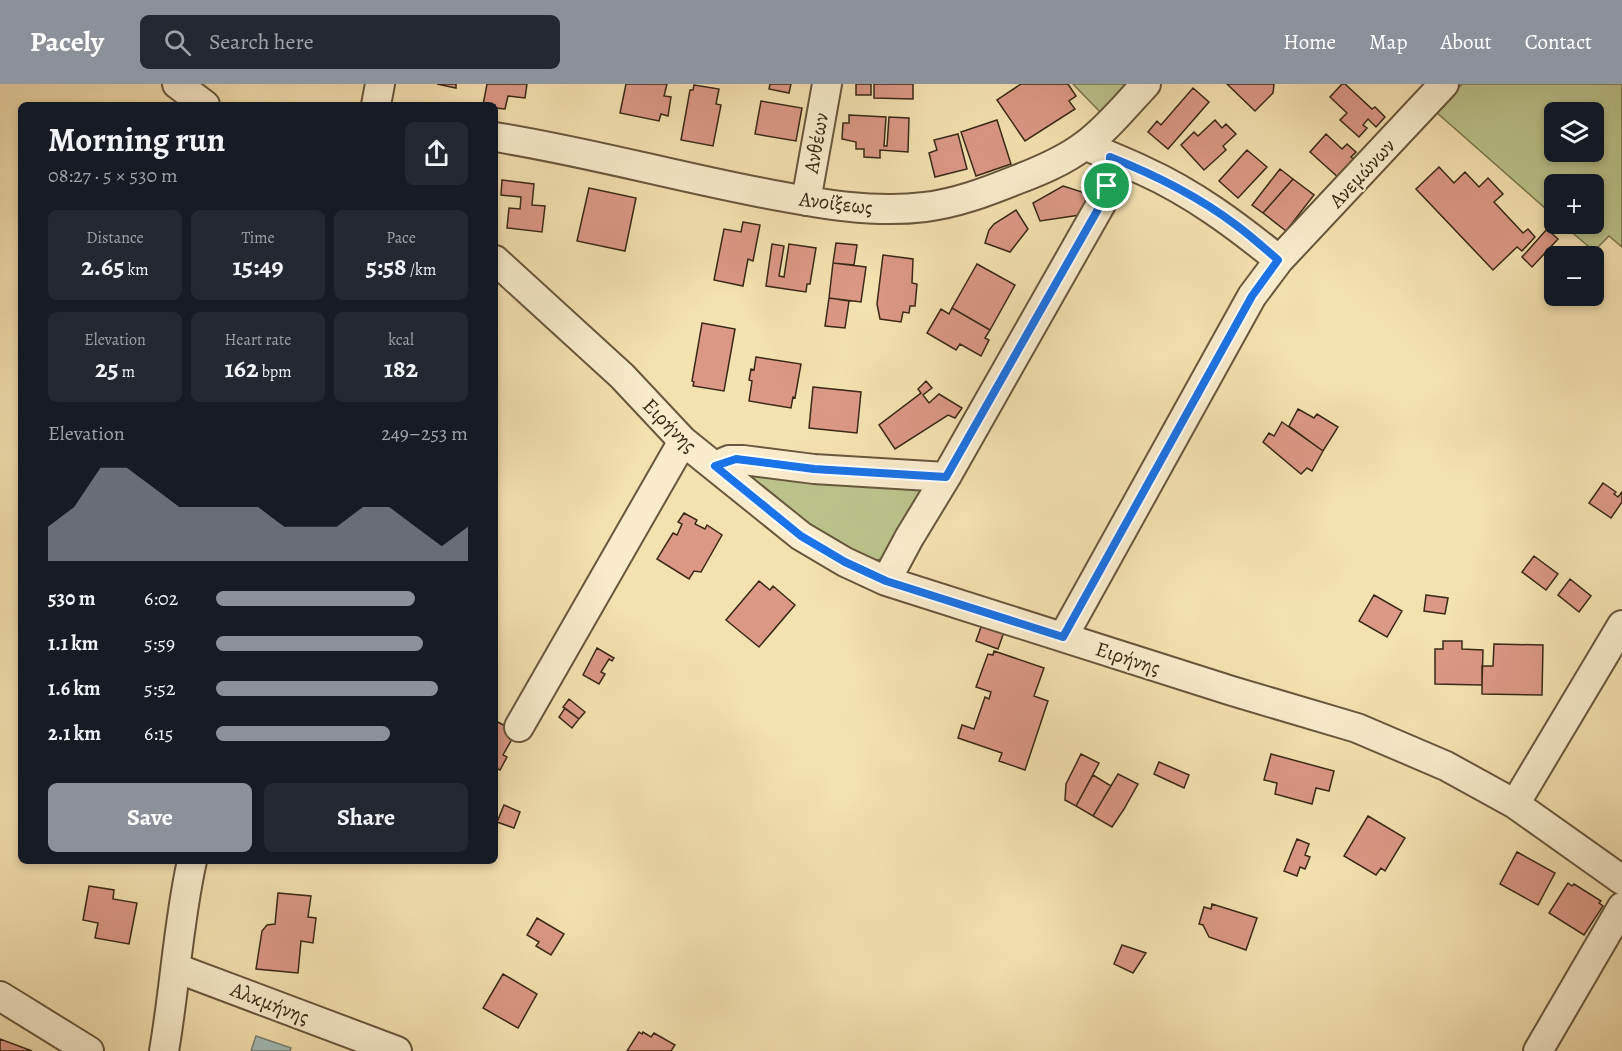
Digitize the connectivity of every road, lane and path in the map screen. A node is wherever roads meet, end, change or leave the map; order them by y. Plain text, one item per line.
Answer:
1 (177, 84) edge
2 (380, 84) edge
3 (827, 84) edge
4 (1146, 84) edge
5 (1444, 84) edge
6 (201, 102) edge
7 (377, 102) edge
8 (498, 137) edge
9 (1097, 151) junction
10 (806, 201) junction
11 (1278, 260) junction
12 (498, 263) edge
13 (683, 441) junction
14 (715, 466) junction
15 (946, 477) junction
16 (886, 581) junction
17 (1622, 625) edge
18 (1063, 637) junction
19 (519, 727) dead end
20 (1515, 804) junction
21 (191, 864) edge
22 (1622, 880) edge
23 (1622, 908) edge
24 (176, 968) junction
25 (0, 996) edge
26 (89, 1051) edge
27 (164, 1051) edge
28 (397, 1051) edge
29 (1538, 1051) edge

1 - 6 street
2 - 7 street
3 - 10 street, Ανθέων
4 - 9 street, Ανοίξεως
5 - 11 street, Ανεμώνων
8 - 10 street, Ανοίξεως
9 - 10 street, Ανοίξεως
9 - 11 street
9 - 15 street
11 - 18 street, Ανεμώνων
12 - 13 street, Ειρήνης
13 - 14 street, Ειρήνης
13 - 19 street
14 - 15 street
14 - 16 street, Ειρήνης
15 - 16 street
16 - 18 street, Ειρήνης
17 - 20 street
18 - 20 street, Ειρήνης
20 - 22 street, Ειρήνης
21 - 24 street
23 - 29 street
24 - 27 street
24 - 28 street, Αλκμήνης
25 - 26 street

